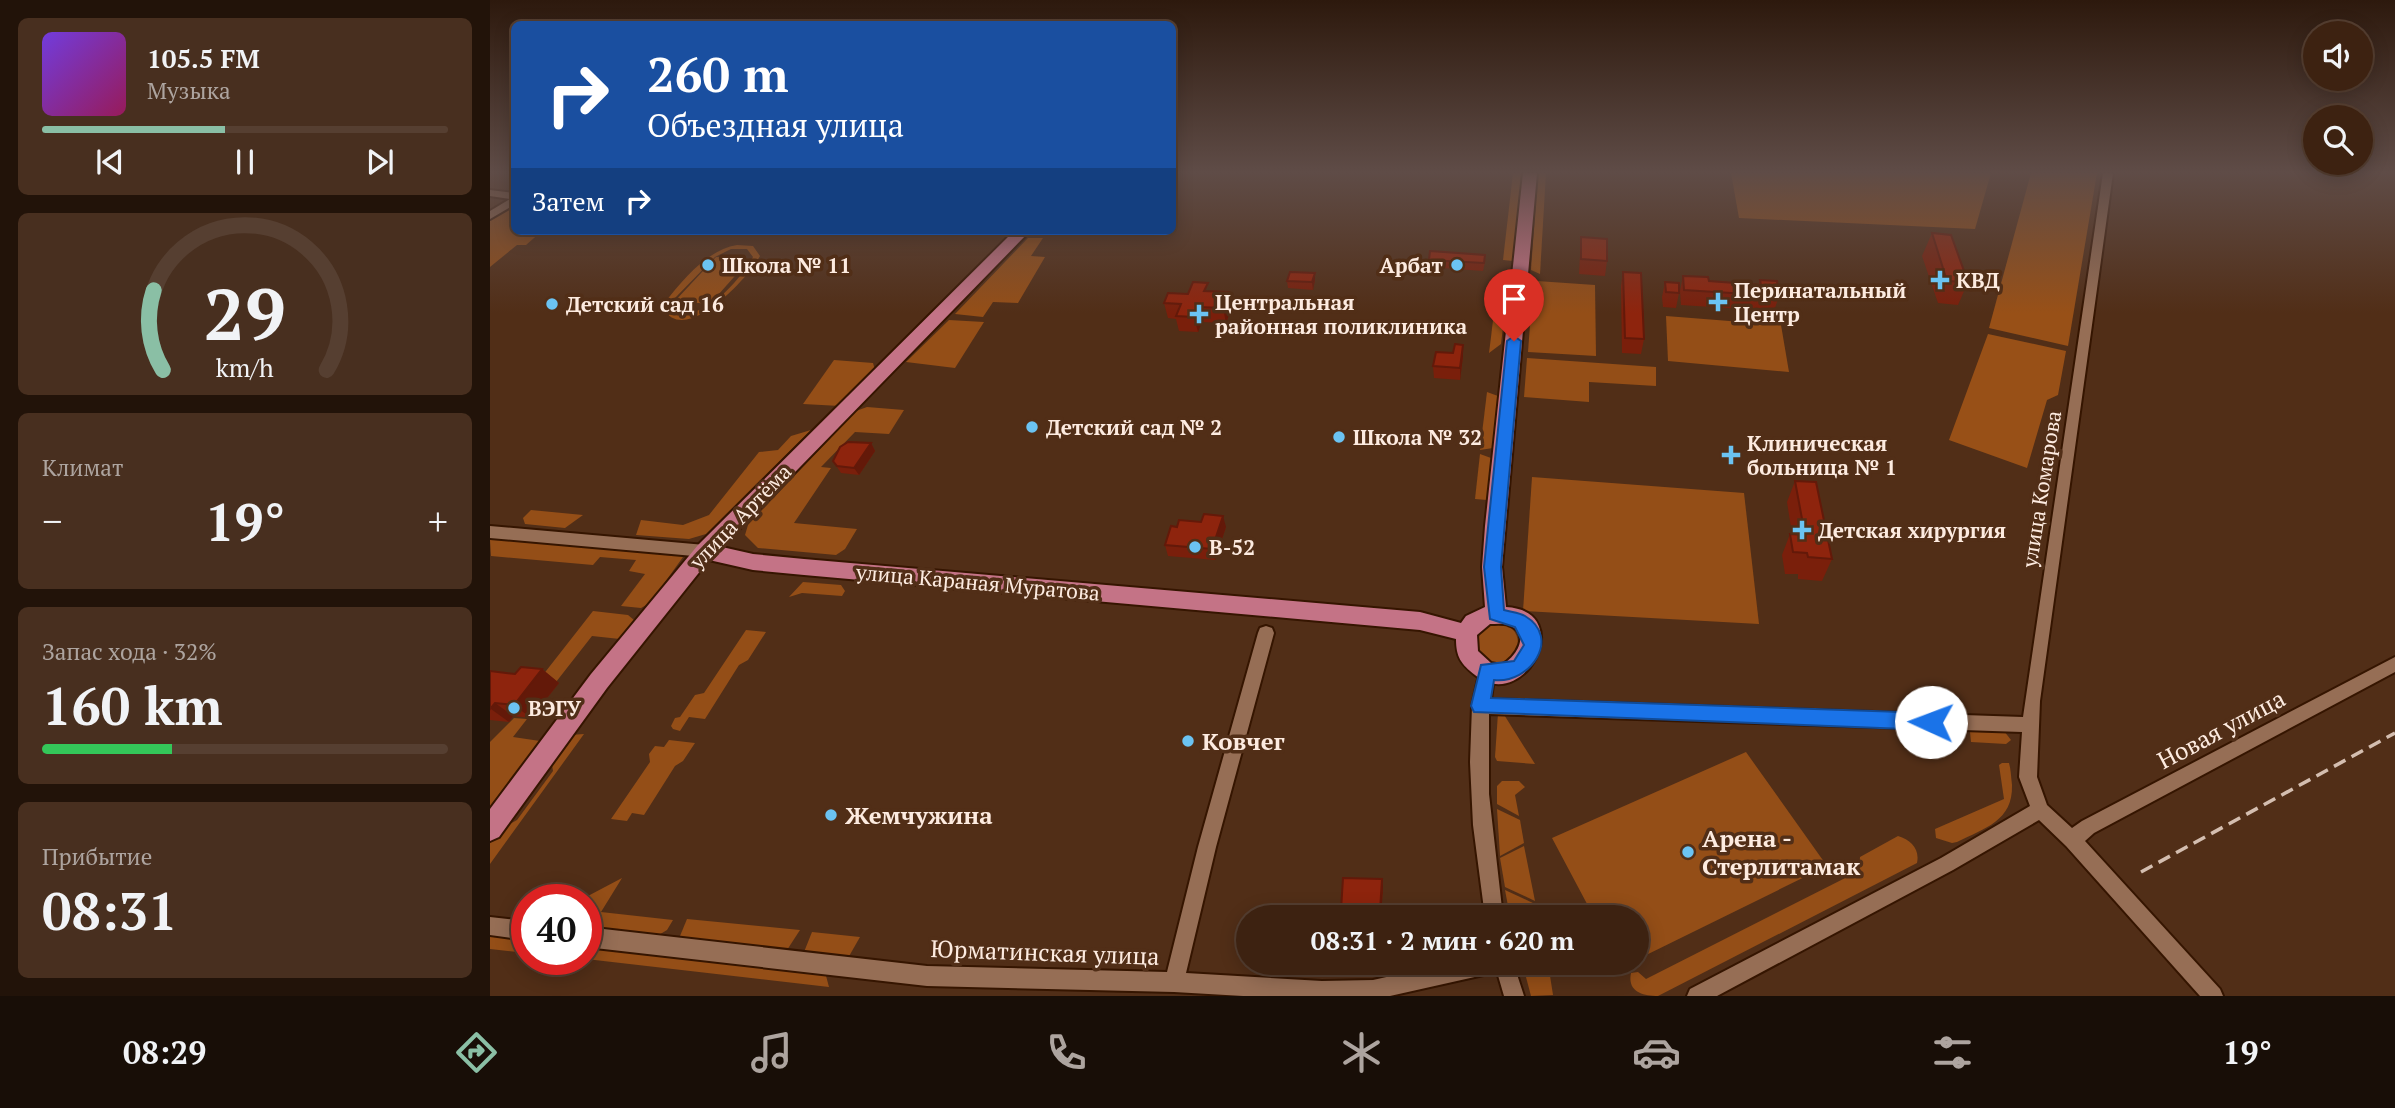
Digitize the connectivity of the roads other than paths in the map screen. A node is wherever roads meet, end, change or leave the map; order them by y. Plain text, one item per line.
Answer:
1 (1525, 219) edge
2 (2099, 219) edge
3 (1019, 235) edge
4 (490, 532) edge
5 (705, 551) junction
6 (1496, 614) junction
7 (1266, 633) dead end
8 (1466, 633) junction
9 (2395, 664) edge
10 (1487, 671) junction
11 (1480, 706) junction
12 (2029, 725) junction
13 (2040, 810) junction
14 (490, 830) edge
15 (2072, 841) junction
16 (1493, 905) edge
17 (490, 926) edge
18 (511, 929) edge
19 (602, 939) edge
20 (1442, 975) edge
21 (1506, 975) edge
22 (1174, 982) junction
23 (1514, 996) edge
24 (1697, 996) edge
25 (2213, 996) edge

1 - 6 main road
2 - 12 street, улица Комарова
3 - 5 main road, улица Артёма
4 - 5 street, улица Караная Муратова
5 - 8 main road, улица Караная Муратова
5 - 14 main road, улица Артёма
6 - 8 main road
6 - 10 main road
7 - 22 street
8 - 10 main road
9 - 15 street, Новая улица
10 - 11 street
11 - 12 street
11 - 16 street
12 - 13 street, улица Комарова
13 - 15 street
13 - 24 street
15 - 25 street
17 - 18 street
19 - 22 street, Юрматинская улица
20 - 22 street, Юрматинская улица
21 - 23 street

